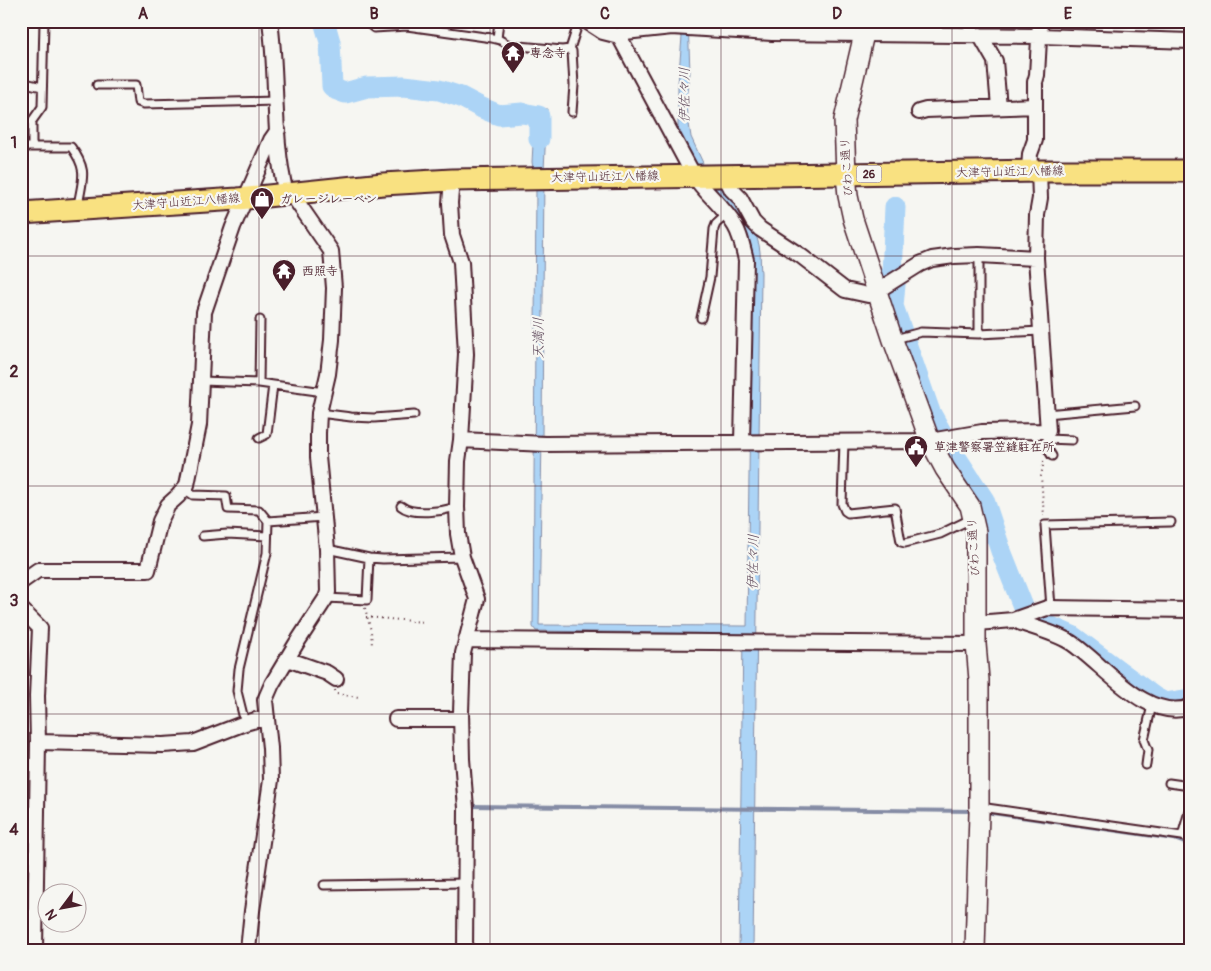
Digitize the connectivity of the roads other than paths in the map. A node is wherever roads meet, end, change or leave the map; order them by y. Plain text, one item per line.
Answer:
1 (44, 21) edge
2 (270, 21) edge
3 (369, 21) edge
4 (499, 21) edge
5 (579, 21) edge
6 (586, 21) edge
7 (1040, 21) edge
8 (673, 25) edge
9 (866, 28) edge
10 (980, 35) junction
11 (619, 36) junction
12 (1040, 36) junction
13 (497, 39) junction
14 (1190, 41) edge
15 (570, 49) junction
16 (21, 82) edge
17 (97, 85) dead end
18 (42, 87) junction
19 (277, 101) junction
20 (1034, 106) junction
21 (999, 107) junction
22 (572, 112) dead end
23 (918, 112) dead end
24 (278, 130) junction
25 (21, 147) edge
26 (32, 147) junction
27 (1034, 171) junction
28 (1190, 171) edge
29 (846, 174) junction
30 (694, 176) junction
31 (725, 176) junction
32 (452, 180) junction
33 (288, 193) junction
34 (246, 198) junction
35 (78, 209) junction
36 (21, 213) edge
37 (736, 215) junction
38 (979, 255) junction
39 (1036, 258) junction
40 (877, 291) junction
41 (701, 318) dead end
42 (260, 320) dead end
43 (1041, 331) junction
44 (980, 334) junction
45 (893, 340) junction
46 (201, 381) junction
47 (259, 383) junction
48 (274, 384) junction
49 (324, 392) junction
50 (1135, 406) dead end
51 (319, 413) junction
52 (1046, 414) junction
53 (414, 415) dead end
54 (1047, 435) junction
55 (258, 438) dead end
56 (461, 440) junction
57 (930, 440) junction
58 (1072, 440) dead end
59 (844, 441) junction
60 (743, 442) junction
61 (1052, 456) dead end
62 (184, 489) junction
63 (401, 506) dead end
64 (457, 507) junction
65 (324, 517) junction
66 (973, 517) junction
67 (268, 521) junction
68 (1171, 522) dead end
69 (203, 536) dead end
70 (267, 536) junction
71 (327, 548) junction
72 (462, 557) junction
73 (368, 558) junction
74 (21, 582) edge
75 (326, 598) junction
76 (1051, 608) junction
77 (21, 609) edge
78 (1190, 610) edge
79 (1013, 620) junction
80 (977, 623) junction
81 (466, 640) junction
82 (976, 644) junction
83 (287, 659) junction
84 (335, 678) road end
85 (1152, 705) junction
86 (1190, 707) edge
87 (267, 717) junction
88 (396, 719) dead end
89 (461, 719) junction
90 (245, 723) junction
91 (38, 742) junction
92 (1146, 766) dead end
93 (1169, 783) dead end
94 (1190, 786) edge
95 (978, 806) junction
96 (1190, 808) edge
97 (1182, 836) junction
98 (1190, 838) edge
99 (466, 883) junction
100 (324, 885) dead end
101 (35, 950) edge
102 (248, 950) edge
103 (466, 950) edge
104 (975, 950) edge

1 - 18 lane
2 - 19 street
3 - 13 lane
4 - 13 lane
5 - 15 lane
6 - 11 street
7 - 12 street
8 - 9 street
8 - 11 street
9 - 10 street
9 - 29 street, びわこ通り
10 - 12 street
10 - 21 street
11 - 30 street
12 - 14 street
12 - 20 street
13 - 15 lane
15 - 22 lane
16 - 18 lane
17 - 19 lane
18 - 26 lane
19 - 24 street
20 - 21 street
20 - 27 street
21 - 23 street
24 - 33 street
24 - 34 street
25 - 26 lane
26 - 35 lane
27 - 28 main road, 大津守山近江八幡線 / 26
27 - 29 main road, 大津守山近江八幡線 / 26
27 - 39 street
29 - 31 main road, 大津守山近江八幡線 / 26
29 - 40 street, びわこ通り
30 - 31 main road, 大津守山近江八幡線 / 26
30 - 32 main road, 大津守山近江八幡線 / 26
30 - 37 street
31 - 37 street
32 - 33 main road, 大津守山近江八幡線 / 26
32 - 56 street
33 - 34 main road, 大津守山近江八幡線 / 26
33 - 49 street
34 - 35 main road, 大津守山近江八幡線 / 26
34 - 46 street
35 - 36 main road, 大津守山近江八幡線 / 26
37 - 40 street
37 - 41 lane
37 - 60 street
38 - 39 street
38 - 40 street
38 - 44 lane
39 - 43 street
40 - 45 street, びわこ通り
42 - 47 lane
43 - 44 lane
43 - 52 street
44 - 45 lane
45 - 57 street, びわこ通り
46 - 47 lane
46 - 62 street
47 - 48 lane
48 - 49 lane
48 - 55 lane
49 - 51 street
50 - 52 lane
51 - 53 lane
51 - 65 street
52 - 54 street
54 - 57 street
54 - 58 lane
54 - 61 lane
56 - 60 street
56 - 64 street
57 - 59 street
57 - 66 street, びわこ通り
59 - 60 street
59 - 66 lane
62 - 67 lane
62 - 74 street
63 - 64 lane
64 - 72 street
65 - 67 lane
65 - 71 street
66 - 80 street, びわこ通り
67 - 70 lane
68 - 76 lane
69 - 70 lane
70 - 90 lane
71 - 73 lane
71 - 75 street
72 - 73 lane
72 - 81 street
73 - 75 lane
75 - 83 street
76 - 78 street
76 - 79 street
77 - 91 street
79 - 80 street
79 - 85 street
80 - 82 street, びわこ通り
81 - 82 street
81 - 89 street
82 - 95 street, びわこ通り
83 - 84 street
83 - 87 street
85 - 86 street
85 - 92 lane
87 - 90 street
87 - 102 street
88 - 89 street
89 - 99 street
90 - 91 street
91 - 101 street
93 - 94 lane
95 - 97 lane
95 - 104 street, びわこ通り
96 - 97 lane
97 - 98 lane
99 - 100 lane
99 - 103 street

